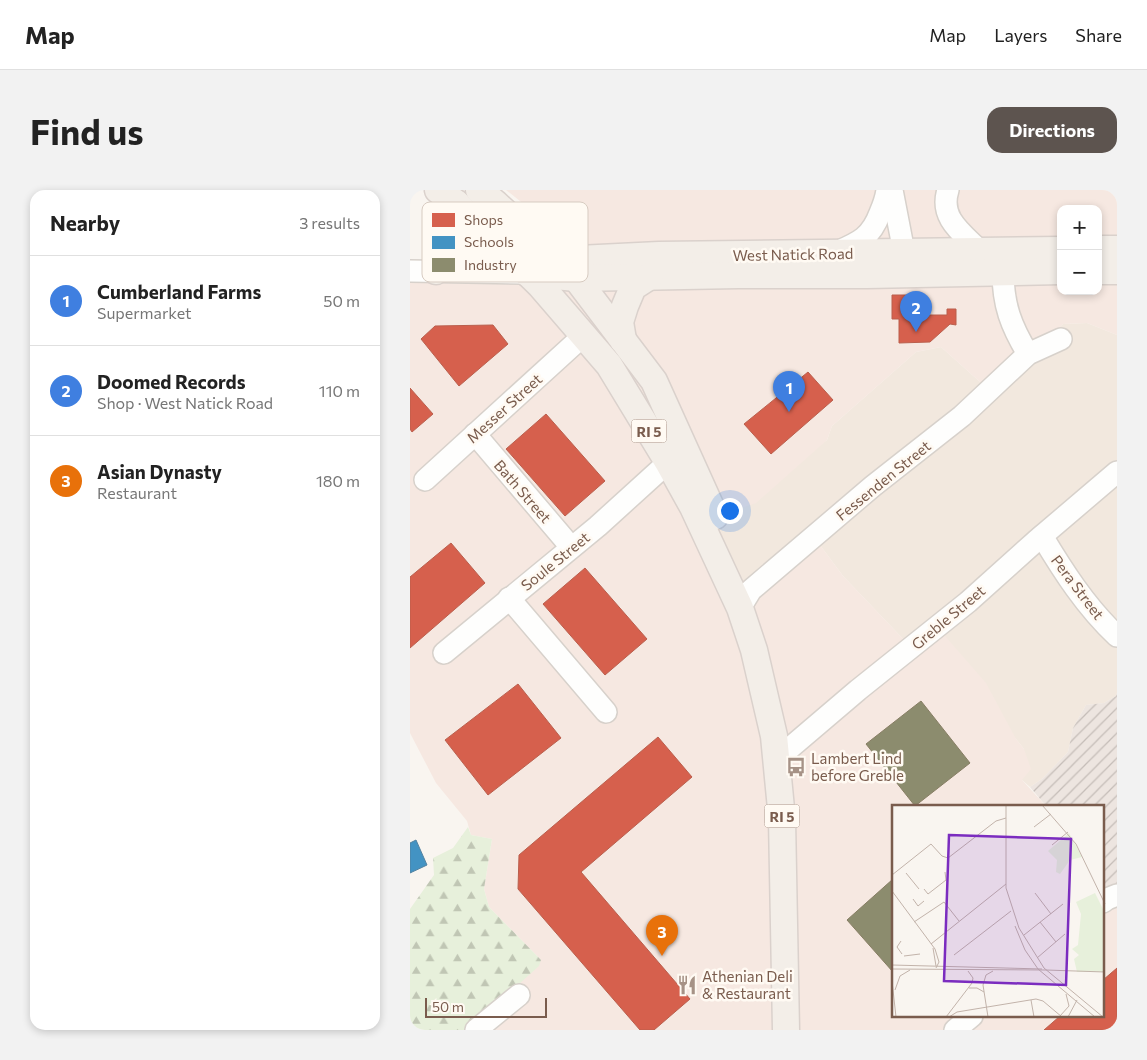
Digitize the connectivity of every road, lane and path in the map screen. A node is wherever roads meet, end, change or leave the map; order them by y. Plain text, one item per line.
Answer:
1 (479, 190) edge
2 (887, 190) edge
3 (892, 190) edge
4 (948, 190) edge
5 (494, 202) edge
6 (1102, 249) edge
7 (1117, 249) edge
8 (1057, 250) edge
9 (980, 251) junction
10 (832, 254) junction
11 (904, 263) junction
12 (588, 266) edge
13 (588, 271) edge
14 (1057, 271) edge
15 (1102, 271) edge
16 (1117, 271) edge
17 (1003, 272) junction
18 (650, 276) junction
19 (537, 282) edge
20 (577, 282) edge
21 (583, 336) junction
22 (1060, 339) dead end
23 (624, 340) junction
24 (1028, 354) junction
25 (475, 434) junction
26 (663, 467) dead end
27 (1117, 472) edge
28 (425, 480) dead end
29 (1042, 536) junction
30 (571, 547) junction
31 (509, 598) junction
32 (740, 608) junction
33 (1117, 636) edge
34 (444, 653) dead end
35 (606, 712) dead end
36 (777, 759) junction
37 (1117, 895) edge
38 (1104, 901) edge
39 (519, 995) dead end
40 (970, 1018) edge
41 (476, 1030) edge
42 (786, 1030) edge
43 (956, 1030) edge

1 - 5 main road, RI 5
2 - 10 street
3 - 11 street
4 - 9 street
6 - 7 main road
8 - 9 main road, West Natick Road
9 - 11 main road, West Natick Road
10 - 11 main road, West Natick Road
10 - 12 main road, West Natick Road
11 - 17 main road, West Natick Road
11 - 18 main road, West Natick Road
13 - 18 main road, West Natick Road
14 - 17 main road, West Natick Road
15 - 16 main road
17 - 24 street
18 - 23 main road
19 - 21 main road, RI 5
20 - 23 main road, RI 5
21 - 25 street, Messer Street
21 - 32 main road, RI 5
22 - 24 street, Fessenden Street
23 - 32 main road, RI 5
24 - 32 street, Fessenden Street
25 - 28 street, Messer Street
25 - 30 street, Bath Street
26 - 30 street, Soule Street
27 - 29 street, Greble Street
29 - 33 street, Pera Street
29 - 36 street, Greble Street
30 - 31 street, Soule Street
31 - 34 street, Soule Street
31 - 35 street
32 - 36 main road, RI 5
36 - 42 main road, RI 5
37 - 38 street
39 - 41 street
40 - 43 street

